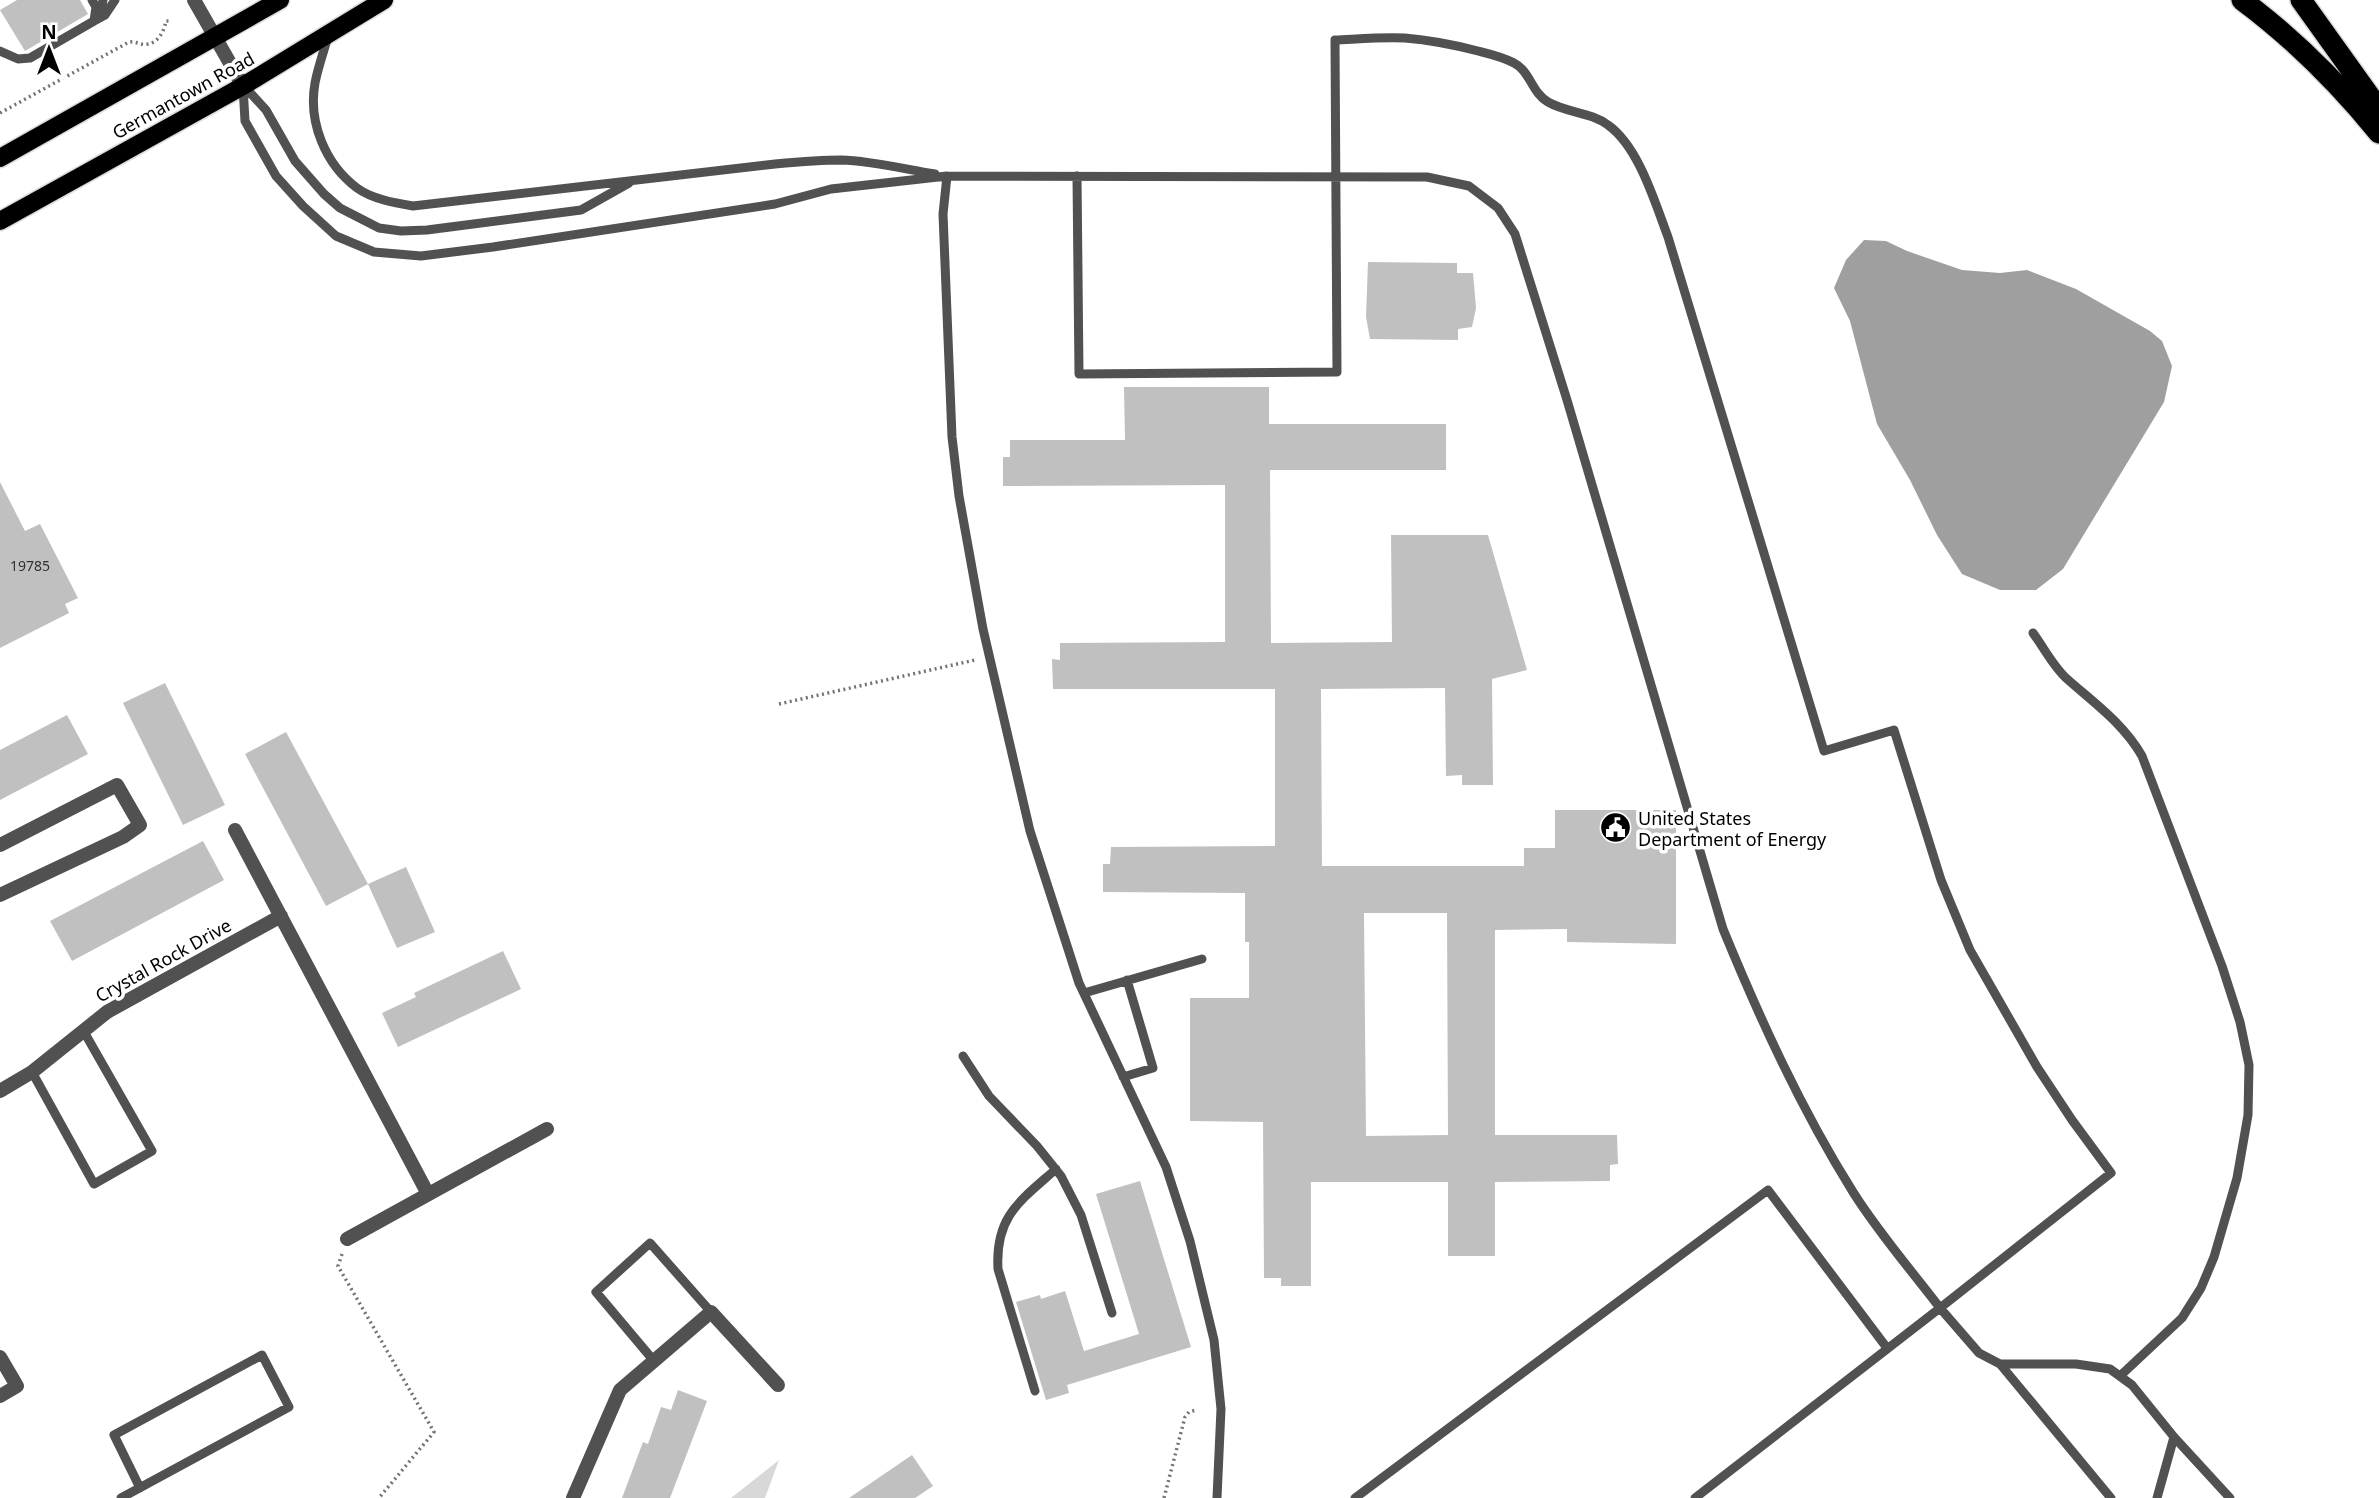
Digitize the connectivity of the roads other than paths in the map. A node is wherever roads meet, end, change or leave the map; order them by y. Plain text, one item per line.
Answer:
1 (92, 0) edge
2 (103, 0) edge
3 (116, 0) edge
4 (194, 0) edge
5 (280, 0) edge
6 (384, 0) edge
7 (2242, 0) edge
8 (2301, 0) edge
9 (94, 21) junction
10 (328, 35) junction
11 (215, 38) junction
12 (0, 51) edge
13 (243, 86) junction
14 (2379, 109) edge
15 (2379, 133) edge
16 (0, 158) edge
17 (947, 176) junction
18 (1077, 176) junction
19 (1336, 177) junction
20 (633, 180) junction
21 (0, 220) edge
22 (2033, 633) dead end
23 (235, 830) dead end
24 (0, 845) edge
25 (0, 895) edge
26 (281, 916) junction
27 (1202, 959) dead end
28 (1128, 980) junction
29 (1084, 993) junction
30 (83, 1030) junction
31 (963, 1056) dead end
32 (32, 1072) junction
33 (1123, 1077) junction
34 (0, 1091) edge
35 (547, 1129) dead end
36 (1056, 1169) junction
37 (428, 1194) junction
38 (347, 1239) road end
39 (1940, 1308) junction
40 (711, 1312) junction
41 (1112, 1313) dead end
42 (1887, 1348) junction
43 (0, 1357) edge
44 (654, 1361) junction
45 (2000, 1364) junction
46 (2120, 1376) junction
47 (778, 1385) dead end
48 (1035, 1391) dead end
49 (0, 1396) edge
50 (2174, 1437) junction
51 (140, 1488) junction
52 (121, 1498) edge
53 (573, 1498) edge
54 (1217, 1498) edge
55 (1355, 1498) edge
56 (1695, 1498) edge
57 (2111, 1498) edge
58 (2157, 1498) edge
59 (2230, 1498) edge

1 - 9 lane
2 - 9 lane
3 - 9 lane
4 - 11 street
5 - 11 main road, Germantown Road
6 - 10 main road, Germantown Road
7 - 15 highway
8 - 14 highway
9 - 12 lane
10 - 13 main road, Germantown Road
10 - 20 lane
11 - 13 street
11 - 16 main road, Germantown Road
13 - 17 lane
13 - 20 lane
13 - 21 main road, Germantown Road
17 - 18 lane
17 - 20 lane
17 - 29 lane
18 - 19 lane
18 - 19 lane
19 - 39 lane
19 - 39 lane
22 - 46 lane
23 - 26 street
24 - 25 street
26 - 30 street, Crystal Rock Drive
26 - 37 street
27 - 28 lane
28 - 29 lane
28 - 33 lane
29 - 33 lane
30 - 32 street, Crystal Rock Drive
30 - 32 lane
31 - 36 lane
32 - 34 street, Crystal Rock Drive
33 - 54 lane
35 - 37 street
36 - 41 lane
36 - 48 lane
37 - 38 street
39 - 42 lane
39 - 45 lane
40 - 44 street
40 - 44 lane
40 - 47 street
42 - 55 lane
42 - 56 lane
43 - 49 street
44 - 53 street
45 - 46 lane
45 - 57 lane
46 - 50 lane
50 - 58 lane
50 - 59 lane
51 - 51 lane
51 - 52 lane

